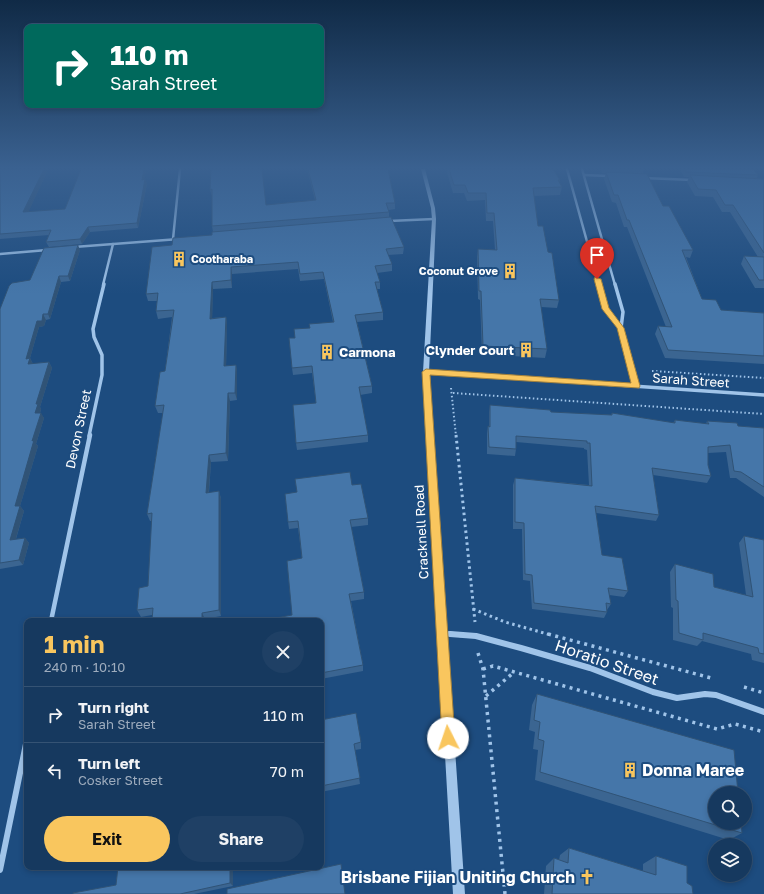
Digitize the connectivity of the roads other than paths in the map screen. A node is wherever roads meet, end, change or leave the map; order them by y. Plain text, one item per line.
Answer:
1 (176, 211) edge
2 (433, 211) edge
3 (579, 211) edge
4 (594, 211) edge
5 (434, 219) junction
6 (388, 221) edge
7 (180, 238) edge
8 (173, 239) junction
9 (113, 244) junction
10 (70, 248) edge
11 (54, 249) edge
12 (0, 254) edge
13 (621, 328) junction
14 (426, 372) junction
15 (636, 386) junction
16 (764, 395) edge
17 (52, 618) edge
18 (441, 633) junction
19 (764, 712) edge
20 (24, 754) edge
21 (0, 870) edge
22 (459, 894) edge

1 - 8 street
2 - 5 street, Cracknell Road
3 - 13 street
4 - 13 street
5 - 6 street
5 - 14 street, Cracknell Road
7 - 8 street
8 - 9 street
9 - 10 street
9 - 17 street, Devon Street
11 - 12 street
13 - 15 street
14 - 15 street, Sarah Street
14 - 18 street, Cracknell Road
15 - 16 street, Sarah Street
18 - 19 street, Horatio Street
18 - 22 street, Cracknell Road
20 - 21 street

